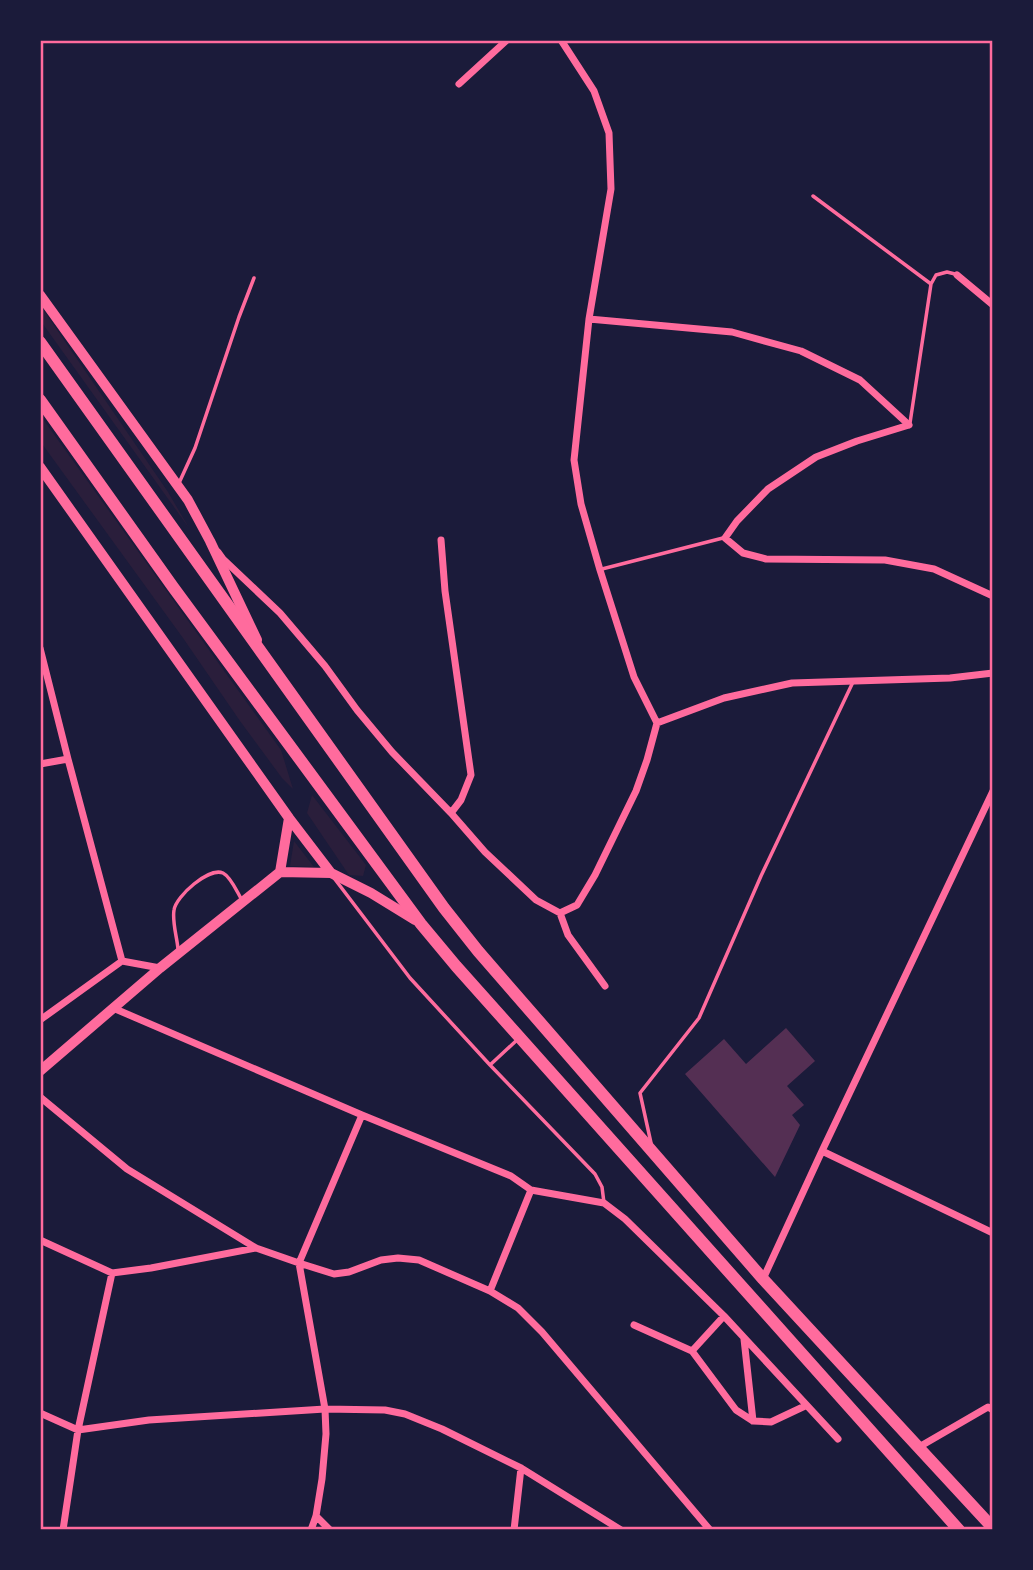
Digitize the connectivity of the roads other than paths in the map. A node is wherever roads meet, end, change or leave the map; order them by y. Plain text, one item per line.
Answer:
1 (507, 40) edge
2 (561, 40) edge
3 (458, 84) dead end
4 (813, 196) dead end
5 (957, 275) joint
6 (254, 278) dead end
7 (931, 284) junction
8 (40, 295) edge
9 (993, 305) edge
10 (589, 319) junction
11 (40, 342) edge
12 (40, 400) edge
13 (909, 425) junction
14 (40, 467) edge
15 (177, 485) junction
16 (725, 538) junction
17 (441, 540) dead end
18 (210, 541) junction
19 (600, 570) junction
20 (993, 596) edge
21 (40, 648) edge
22 (265, 655) junction
23 (993, 673) edge
24 (853, 682) junction
25 (657, 723) junction
26 (68, 759) junction
27 (40, 764) edge
28 (993, 791) edge
29 (452, 813) junction
30 (289, 818) junction
31 (280, 872) junction
32 (331, 873) junction
33 (243, 902) junction
34 (560, 913) junction
35 (421, 924) junction
36 (179, 953) junction
37 (122, 961) junction
38 (160, 968) junction
39 (605, 986) dead end
40 (114, 1008) junction
41 (40, 1020) edge
42 (519, 1038) junction
43 (490, 1065) junction
44 (40, 1071) edge
45 (40, 1097) edge
46 (362, 1115) junction
47 (822, 1151) junction
48 (652, 1152) junction
49 (531, 1190) junction
50 (604, 1203) junction
51 (993, 1233) edge
52 (40, 1240) edge
53 (256, 1248) junction
54 (299, 1263) junction
55 (112, 1273) junction
56 (763, 1279) junction
57 (489, 1291) junction
58 (724, 1316) junction
59 (634, 1325) dead end
60 (744, 1337) junction
61 (692, 1351) junction
62 (805, 1406) junction
63 (325, 1409) junction
64 (993, 1410) edge
65 (40, 1413) edge
66 (753, 1421) junction
67 (78, 1430) junction
68 (838, 1439) dead end
69 (919, 1447) junction
70 (521, 1468) junction
71 (316, 1516) junction
72 (993, 1528) edge
73 (63, 1530) edge
74 (311, 1530) edge
75 (330, 1530) edge
76 (513, 1530) edge
77 (621, 1530) edge
78 (710, 1530) edge
79 (959, 1530) edge

1 - 3 street
2 - 10 street
4 - 7 lane
5 - 7 lane
5 - 9 street
6 - 15 lane
7 - 13 lane
8 - 15 main road
10 - 13 street
10 - 19 street
11 - 22 highway
12 - 35 highway
13 - 16 street
14 - 30 main road
15 - 18 main road
16 - 19 lane
16 - 20 street
17 - 29 street
18 - 22 main road
18 - 29 street
19 - 25 street
21 - 26 street
22 - 48 highway
23 - 24 street
24 - 25 street
24 - 48 lane
25 - 34 street
26 - 27 street
26 - 37 street
28 - 47 street
29 - 34 street
30 - 31 main road
30 - 32 main road
31 - 32 main road
31 - 33 main road
32 - 35 main road
32 - 43 lane
33 - 36 main road
33 - 36 lane
34 - 39 street
35 - 42 highway
36 - 38 main road
37 - 38 street
37 - 41 street
38 - 40 main road
40 - 44 main road
40 - 46 street
42 - 43 lane
42 - 79 highway
43 - 50 lane
45 - 53 street
46 - 49 street
46 - 54 street
47 - 51 street
47 - 56 street
48 - 56 highway
49 - 50 street
49 - 57 street
50 - 58 street
52 - 55 street
53 - 54 street
53 - 55 street
54 - 57 street
54 - 63 street
55 - 67 street
56 - 69 highway
57 - 78 street
58 - 60 street
58 - 61 street
59 - 61 street
60 - 62 street
60 - 66 street
61 - 66 street
62 - 66 street
62 - 68 street
63 - 67 street
63 - 70 street
63 - 71 street
64 - 69 street
65 - 67 street
67 - 73 street
69 - 72 highway
70 - 76 street
70 - 77 street
71 - 74 street
71 - 75 street

